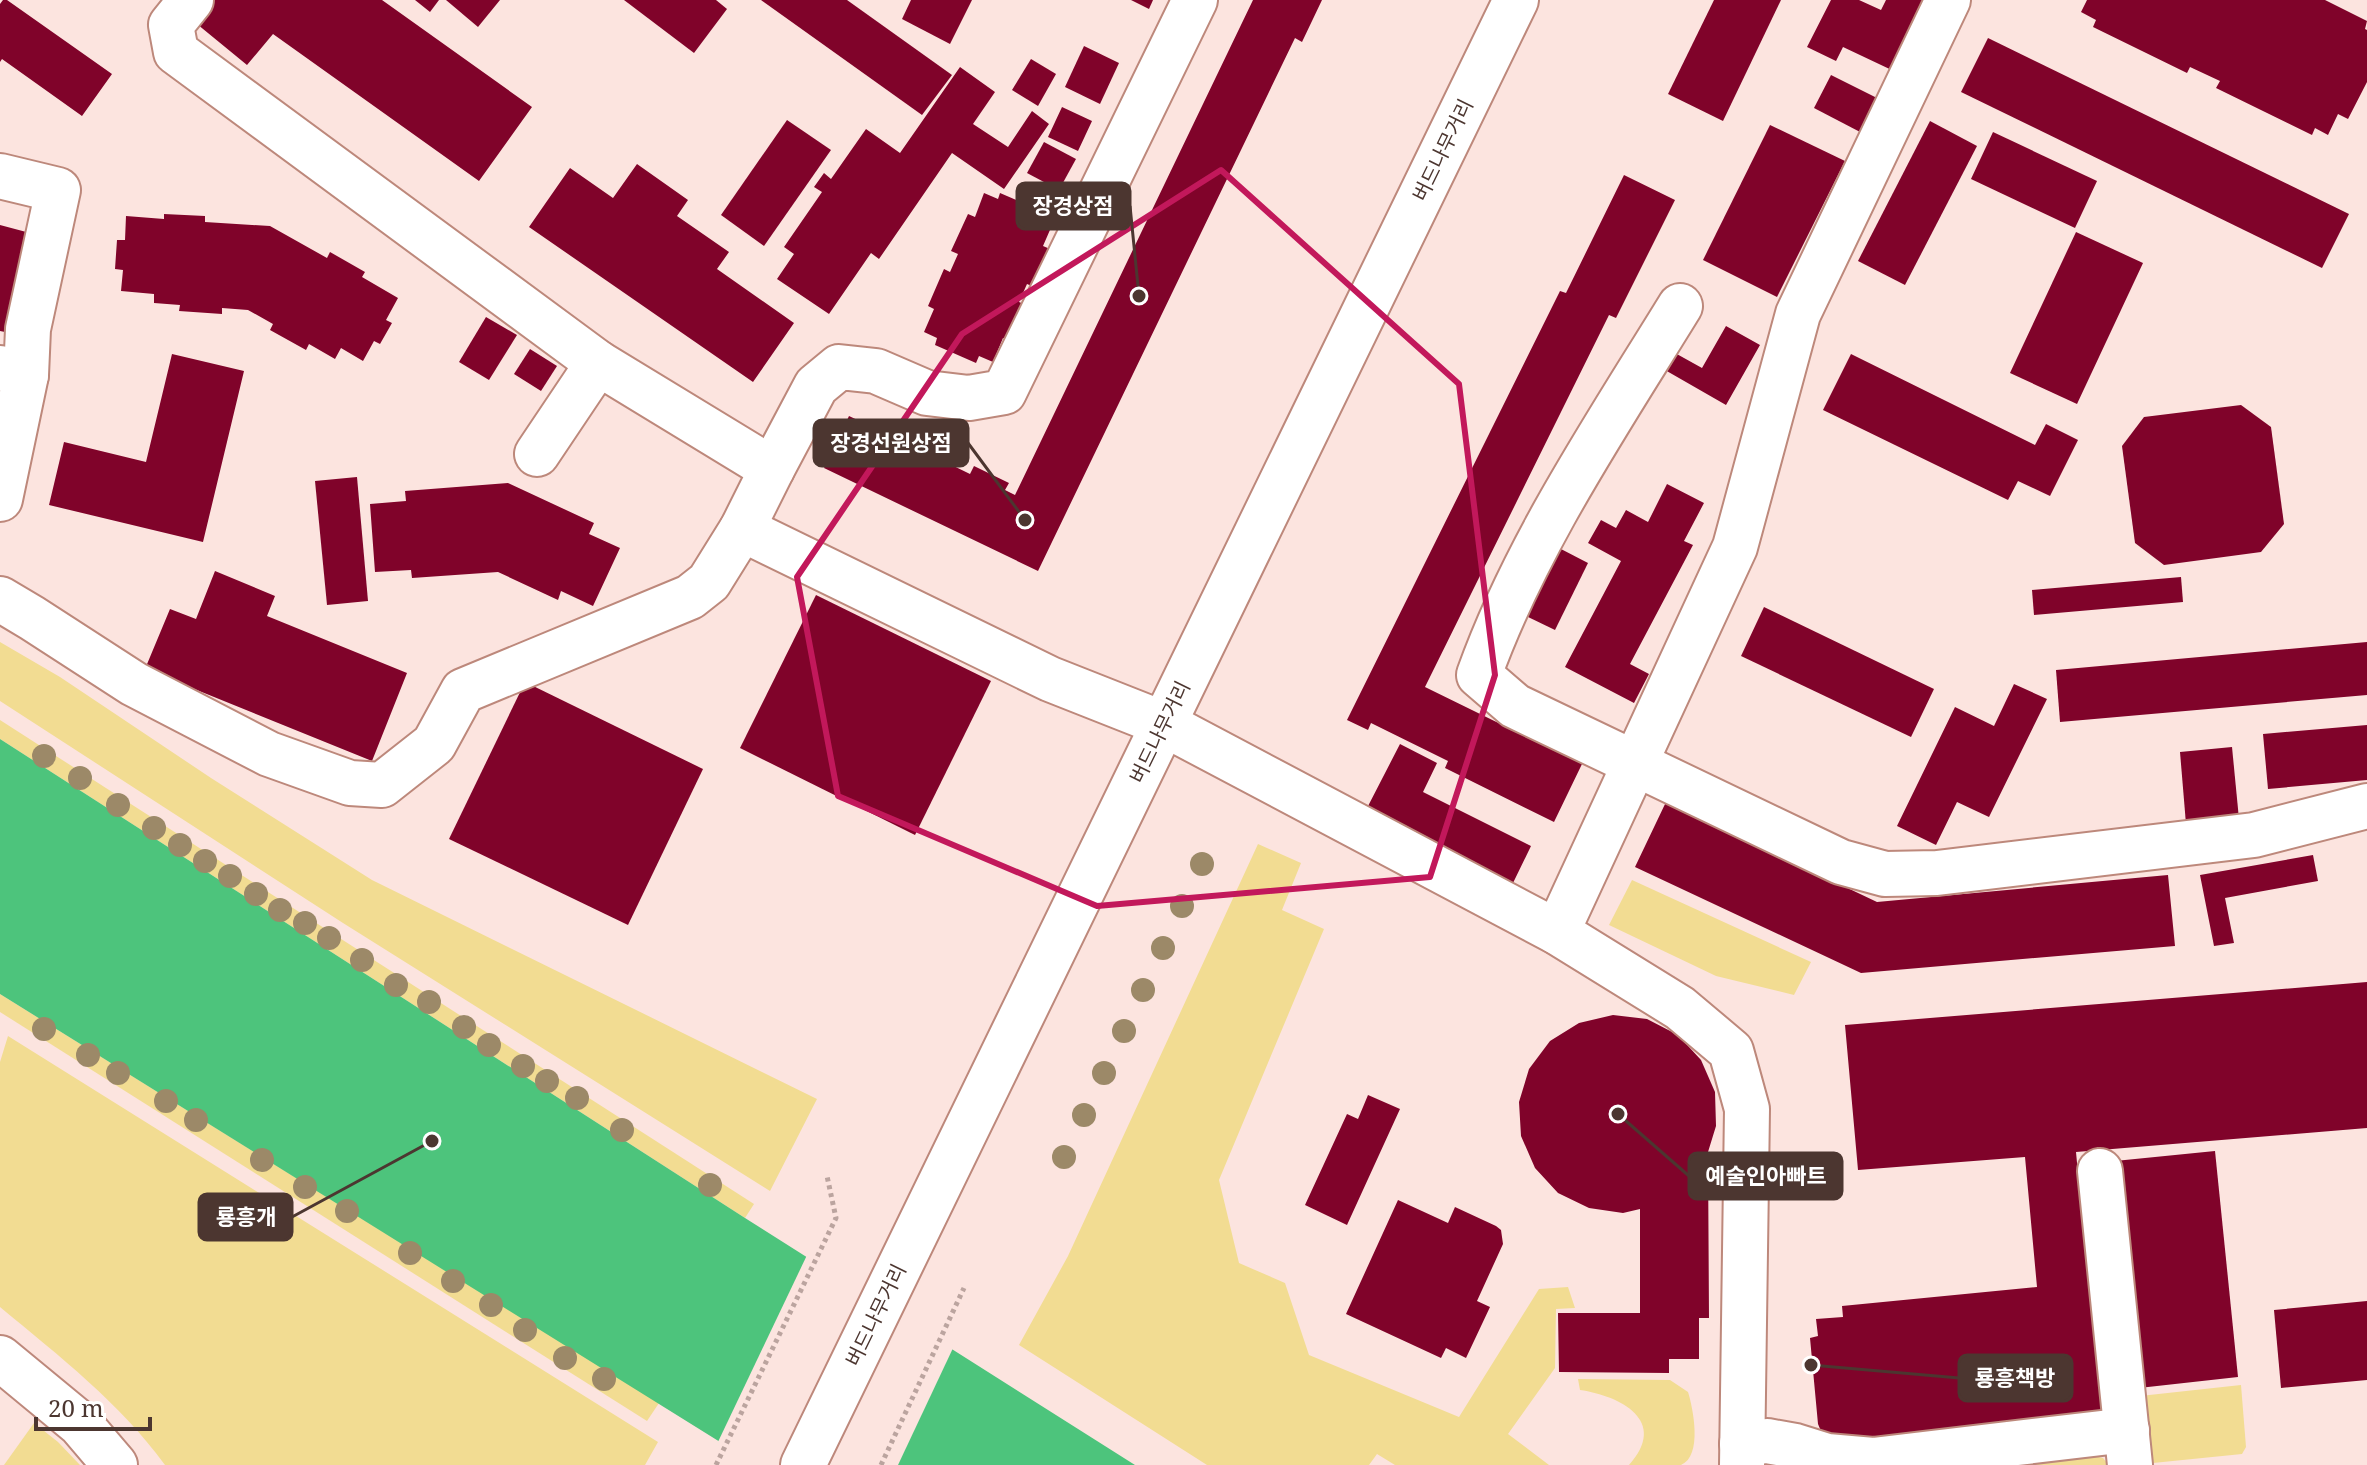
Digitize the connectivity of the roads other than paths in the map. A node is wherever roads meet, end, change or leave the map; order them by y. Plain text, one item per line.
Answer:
1 (1195, 0) edge
2 (1516, 0) edge
3 (1948, 0) edge
4 (177, 8) edge
5 (0, 176) edge
6 (1680, 306) dead end
7 (598, 363) junction
8 (13, 371) edge
9 (537, 454) dead end
10 (772, 469) junction
11 (0, 499) edge
12 (742, 529) junction
13 (0, 599) edge
14 (1164, 724) junction
15 (1634, 763) junction
16 (2367, 806) edge
17 (1557, 932) junction
18 (2100, 1171) dead end
19 (0, 1358) edge
20 (2128, 1447) edge
21 (1742, 1455) edge
22 (115, 1465) edge
23 (803, 1465) edge

1 - 10 street
2 - 14 street, 버드나무거리
3 - 15 street
4 - 7 street
5 - 8 street
6 - 15 street
7 - 9 street
7 - 10 street
8 - 11 street
10 - 12 street
12 - 13 street
12 - 14 street
14 - 17 street
14 - 23 street, 버드나무거리
15 - 16 street
15 - 17 street
17 - 21 street
18 - 20 street
19 - 22 street
20 - 21 street

